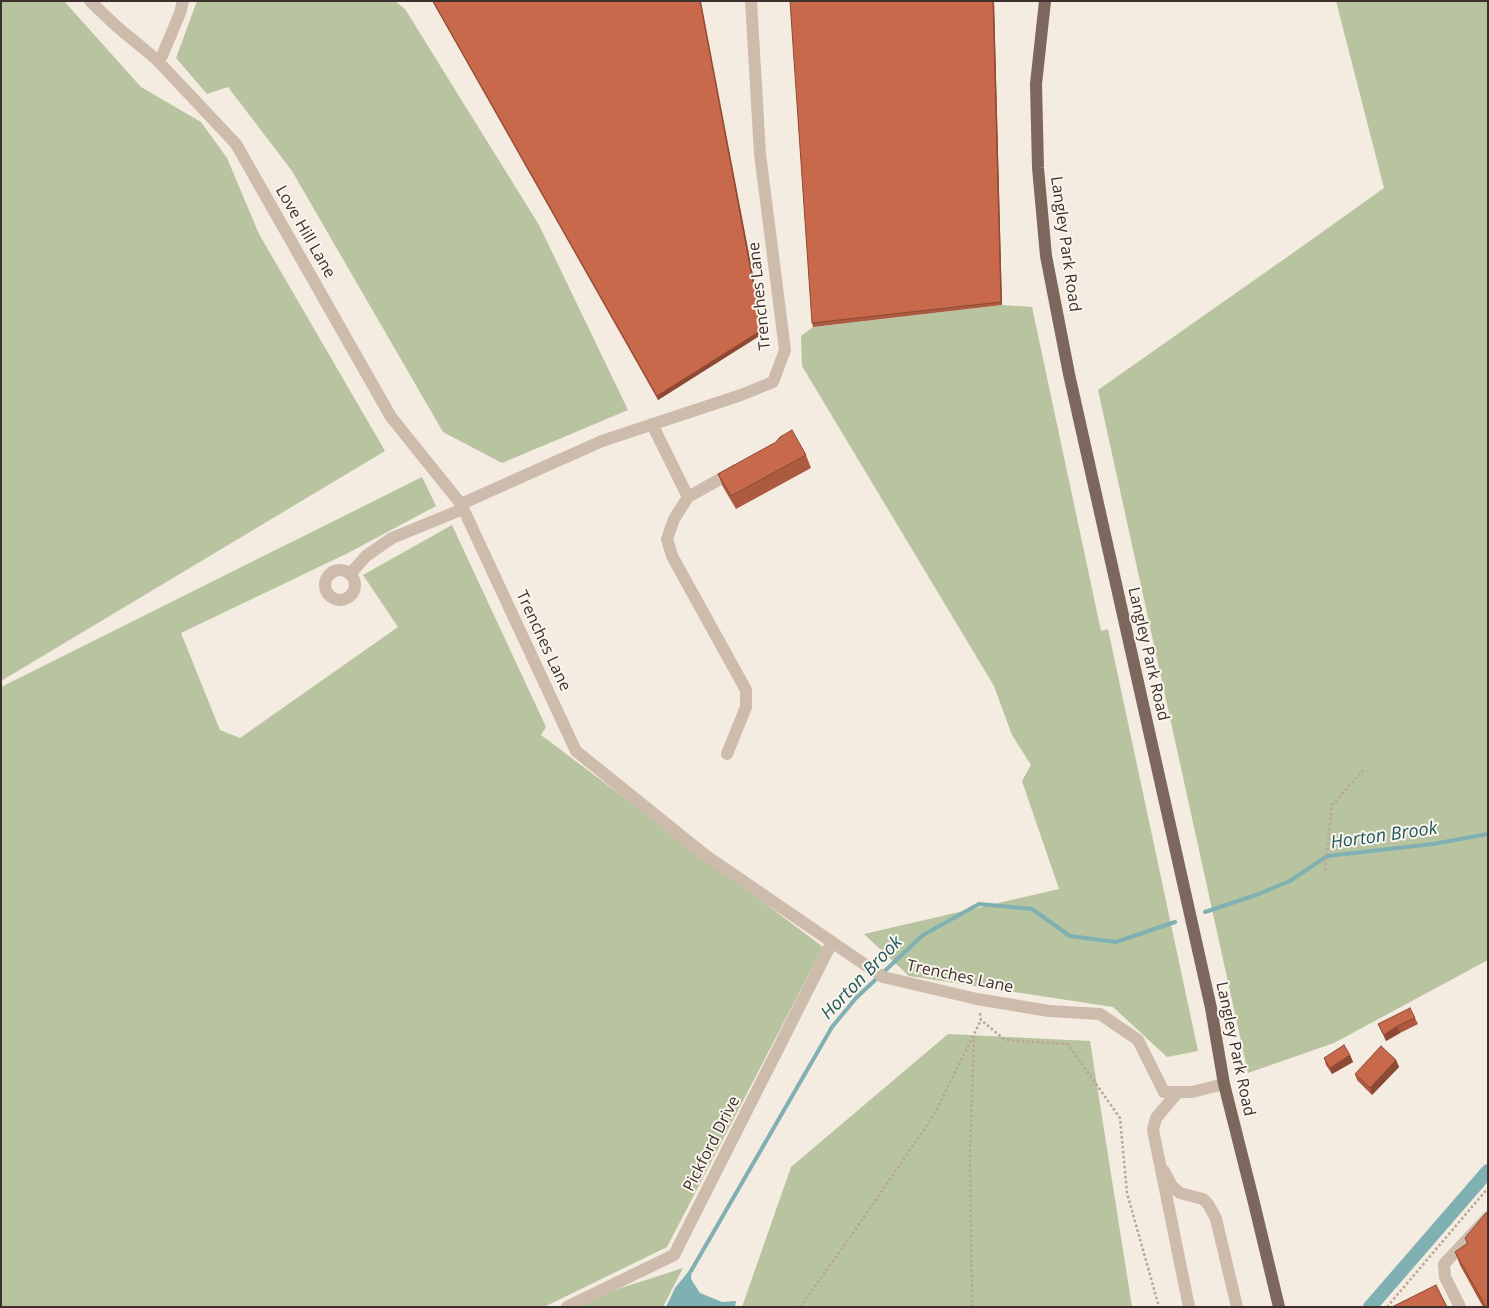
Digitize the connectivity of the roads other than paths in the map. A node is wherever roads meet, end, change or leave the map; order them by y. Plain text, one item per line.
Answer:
1 (90, 1) edge
2 (183, 1) edge
3 (751, 1) edge
4 (1045, 1) edge
5 (156, 60) junction
6 (652, 424) junction
7 (745, 465) edge
8 (688, 497) junction
9 (462, 507) junction
10 (350, 573) dead end
11 (727, 754) dead end
12 (832, 942) junction
13 (1224, 1084) junction
14 (1178, 1092) junction
15 (1159, 1163) junction
16 (1488, 1217) edge
17 (568, 1307) edge
18 (1189, 1307) edge
19 (1237, 1307) edge
20 (1279, 1307) edge
21 (1460, 1307) edge

1 - 5 street, Love Hill Lane
2 - 5 street
3 - 6 street, Trenches Lane
4 - 13 main road, Langley Park Road
5 - 9 street, Love Hill Lane
6 - 8 street
6 - 9 street, Trenches Lane
7 - 8 street
8 - 11 street
9 - 10 street
9 - 12 street, Trenches Lane
12 - 14 street, Trenches Lane
12 - 17 street, Pickford Drive
13 - 14 street
13 - 20 main road, Langley Park Road
14 - 15 street
15 - 18 street
15 - 19 street
16 - 21 street

